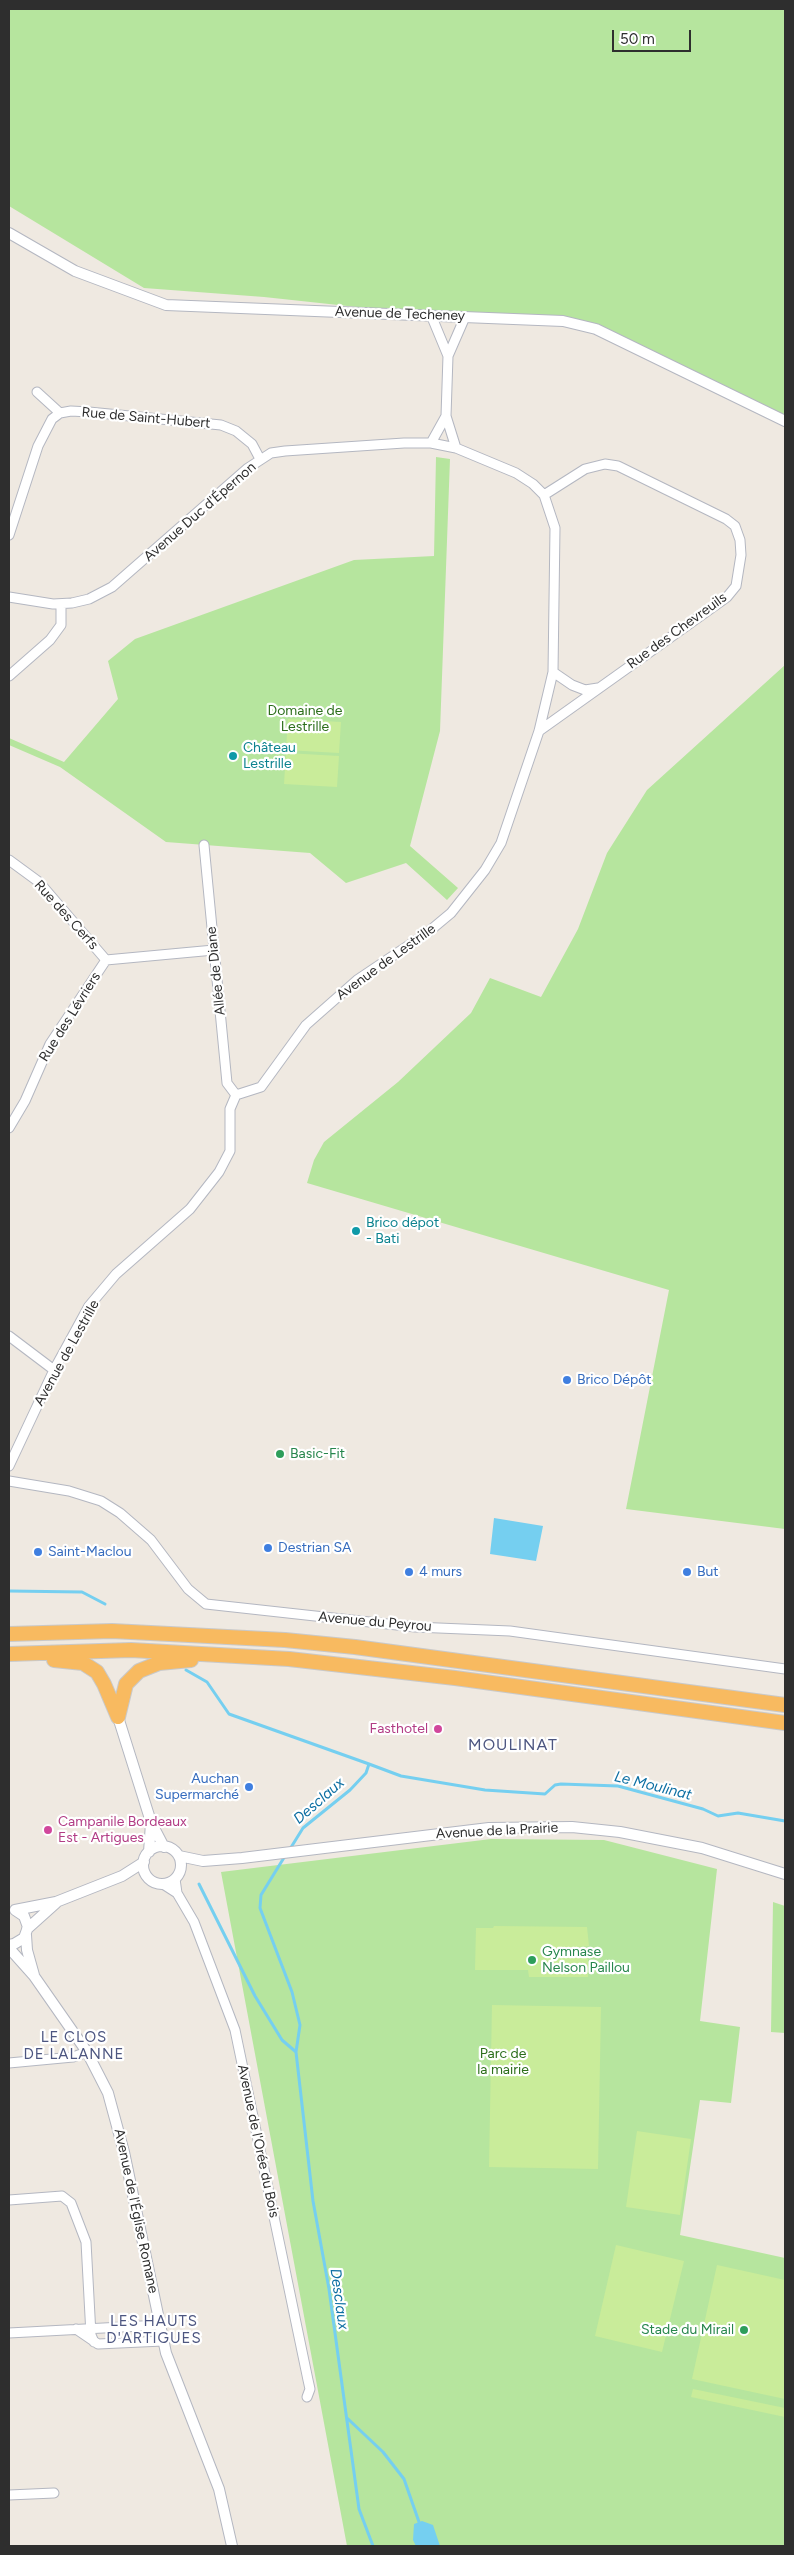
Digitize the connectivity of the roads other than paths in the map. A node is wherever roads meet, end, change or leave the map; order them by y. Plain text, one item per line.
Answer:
1 (9, 232) edge
2 (431, 315) junction
3 (465, 317) junction
4 (448, 356) junction
5 (37, 392) dead end
6 (60, 413) junction
7 (446, 416) junction
8 (785, 421) edge
9 (431, 443) junction
10 (456, 448) junction
11 (260, 459) junction
12 (544, 495) junction
13 (9, 535) edge
14 (9, 597) edge
15 (61, 604) junction
16 (553, 672) junction
17 (9, 676) edge
18 (601, 687) junction
19 (539, 731) junction
20 (204, 845) dead end
21 (9, 860) edge
22 (214, 950) junction
23 (106, 960) junction
24 (236, 1095) junction
25 (9, 1128) edge
26 (9, 1336) edge
27 (54, 1370) junction
28 (9, 1466) edge
29 (9, 1481) edge
30 (9, 1626) edge
31 (9, 1634) edge
32 (220, 1636) junction
33 (9, 1654) edge
34 (238, 1656) junction
35 (9, 1663) edge
36 (785, 1670) edge
37 (785, 1705) edge
38 (118, 1717) junction
39 (785, 1723) edge
40 (150, 1822) junction
41 (164, 1847) junction
42 (150, 1852) junction
43 (179, 1856) junction
44 (204, 1861) junction
45 (144, 1862) junction
46 (178, 1874) junction
47 (785, 1874) edge
48 (122, 1876) junction
49 (148, 1877) junction
50 (163, 1884) junction
51 (177, 1893) junction
52 (56, 1902) junction
53 (10, 1909) edge
54 (27, 1932) junction
55 (9, 1946) edge
56 (34, 1976) junction
57 (87, 2052) junction
58 (9, 2063) edge
59 (9, 2200) edge
60 (160, 2325) junction
61 (92, 2328) junction
62 (76, 2329) junction
63 (9, 2333) edge
64 (163, 2341) junction
65 (94, 2342) junction
66 (307, 2397) dead end
67 (54, 2493) dead end
68 (9, 2495) edge
69 (232, 2546) edge

1 - 2 street, Avenue de Techeney
2 - 3 street, Avenue de Techeney
2 - 4 street
3 - 4 street
3 - 8 street, Avenue de Techeney
4 - 7 street
5 - 6 street
6 - 11 street, Rue de Saint-Hubert
6 - 13 street
7 - 9 street
7 - 10 street
9 - 10 street
9 - 11 street, Avenue Duc d'Épernon
10 - 12 street
11 - 15 street, Avenue Duc d'Épernon
12 - 16 street, Avenue de Lestrille
12 - 18 street, Rue des Chevreuils
14 - 15 street, Avenue Duc d'Épernon
15 - 17 street
16 - 18 street
16 - 19 street, Avenue de Lestrille
18 - 19 street, Rue des Chevreuils
19 - 24 street, Avenue de Lestrille
20 - 22 street, Allée de Diane
21 - 23 street, Rue des Cerfs
22 - 23 street, Rue des Cerfs
22 - 24 street, Allée de Diane
23 - 25 street, Rue des Lévriers
24 - 27 street, Avenue de Lestrille
26 - 27 street
27 - 28 street, Avenue de Lestrille
29 - 36 street, Avenue du Peyrou
30 - 32 highway
31 - 32 highway
32 - 37 highway
33 - 34 highway
34 - 38 highway
34 - 39 highway
35 - 38 highway
38 - 40 street
40 - 41 street
40 - 42 street
41 - 42 street
41 - 43 street, Avenue de la Prairie
42 - 45 street
43 - 44 street, Avenue de la Prairie
43 - 46 street
44 - 46 street, Avenue de la Prairie
44 - 47 street, Avenue de la Prairie
45 - 48 street
45 - 49 street
46 - 50 street, Avenue de la Prairie
46 - 51 street
48 - 49 street
48 - 52 street
49 - 50 street
50 - 51 street
51 - 66 street, Avenue de l'Orée du Bois
52 - 53 street
52 - 54 street
53 - 54 street
54 - 55 street
54 - 56 street, Avenue de l'Église Romane
55 - 56 street, Avenue de l'Église Romane
56 - 57 street, Avenue de l'Église Romane
57 - 58 street
57 - 60 street, Avenue de l'Église Romane
59 - 61 street
60 - 61 street
60 - 64 street, Avenue de l'Église Romane
61 - 62 street
61 - 65 street
62 - 63 street
62 - 65 street
64 - 65 street
64 - 69 street, Avenue de l'Église Romane
67 - 68 street

